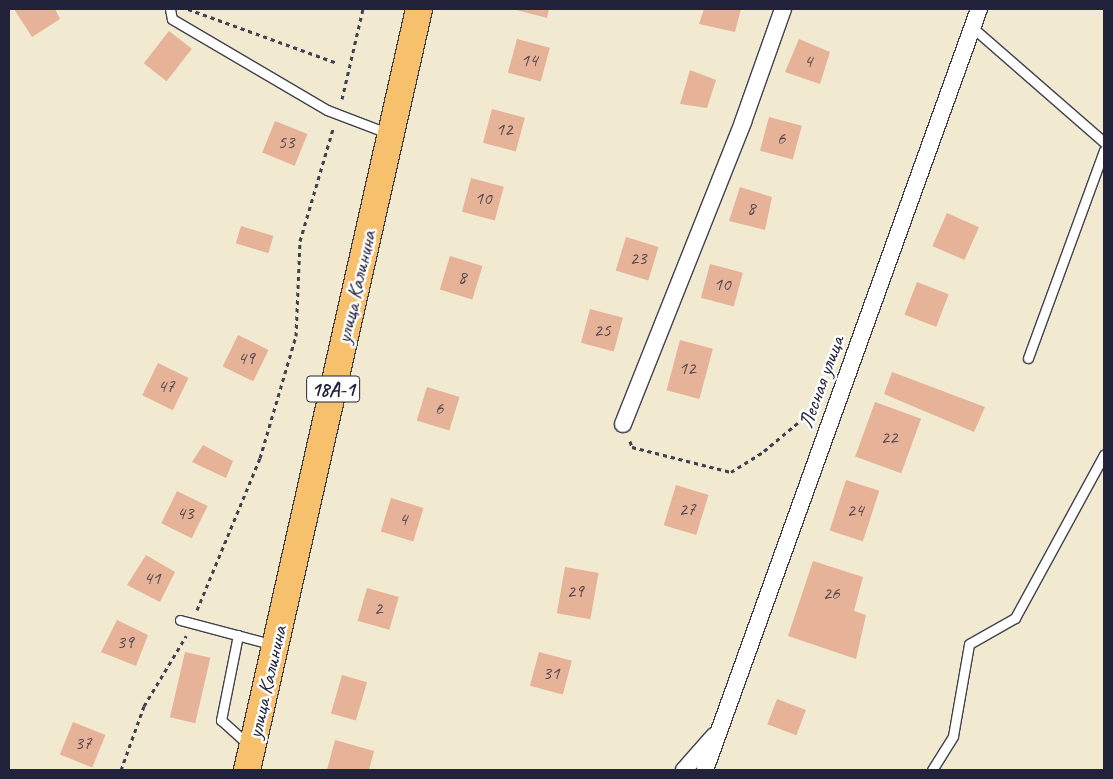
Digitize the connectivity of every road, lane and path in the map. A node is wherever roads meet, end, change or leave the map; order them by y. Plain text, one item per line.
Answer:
1 (170, 9) edge
2 (188, 9) edge
3 (363, 9) edge
4 (418, 9) edge
5 (783, 9) edge
6 (979, 9) edge
7 (972, 27) junction
8 (337, 62) dead end
9 (337, 114) junction
10 (390, 134) junction
11 (1104, 142) edge
12 (1104, 150) edge
13 (1028, 358) dead end
14 (830, 417) junction
15 (623, 424) joint
16 (1104, 455) edge
17 (180, 620) dead end
18 (191, 623) junction
19 (238, 635) junction
20 (275, 646) junction
21 (720, 730) junction
22 (250, 759) edge
23 (121, 770) edge
24 (684, 770) edge
25 (705, 770) edge
26 (932, 770) edge

1 - 9 lane
2 - 8 path
3 - 9 path
4 - 10 main road, улица Калинина / 18А-1
5 - 15 street
6 - 7 street, Лесная улица
7 - 11 lane
7 - 14 street, Лесная улица
9 - 10 lane
9 - 18 path
10 - 20 main road, улица Калинина / 18А-1
12 - 13 lane
14 - 15 path
14 - 21 street, Лесная улица
16 - 26 lane
17 - 18 lane
18 - 19 lane
18 - 23 path
19 - 20 lane
19 - 22 lane
20 - 22 main road, улица Калинина / 18А-1
21 - 24 street
21 - 25 street, Лесная улица

